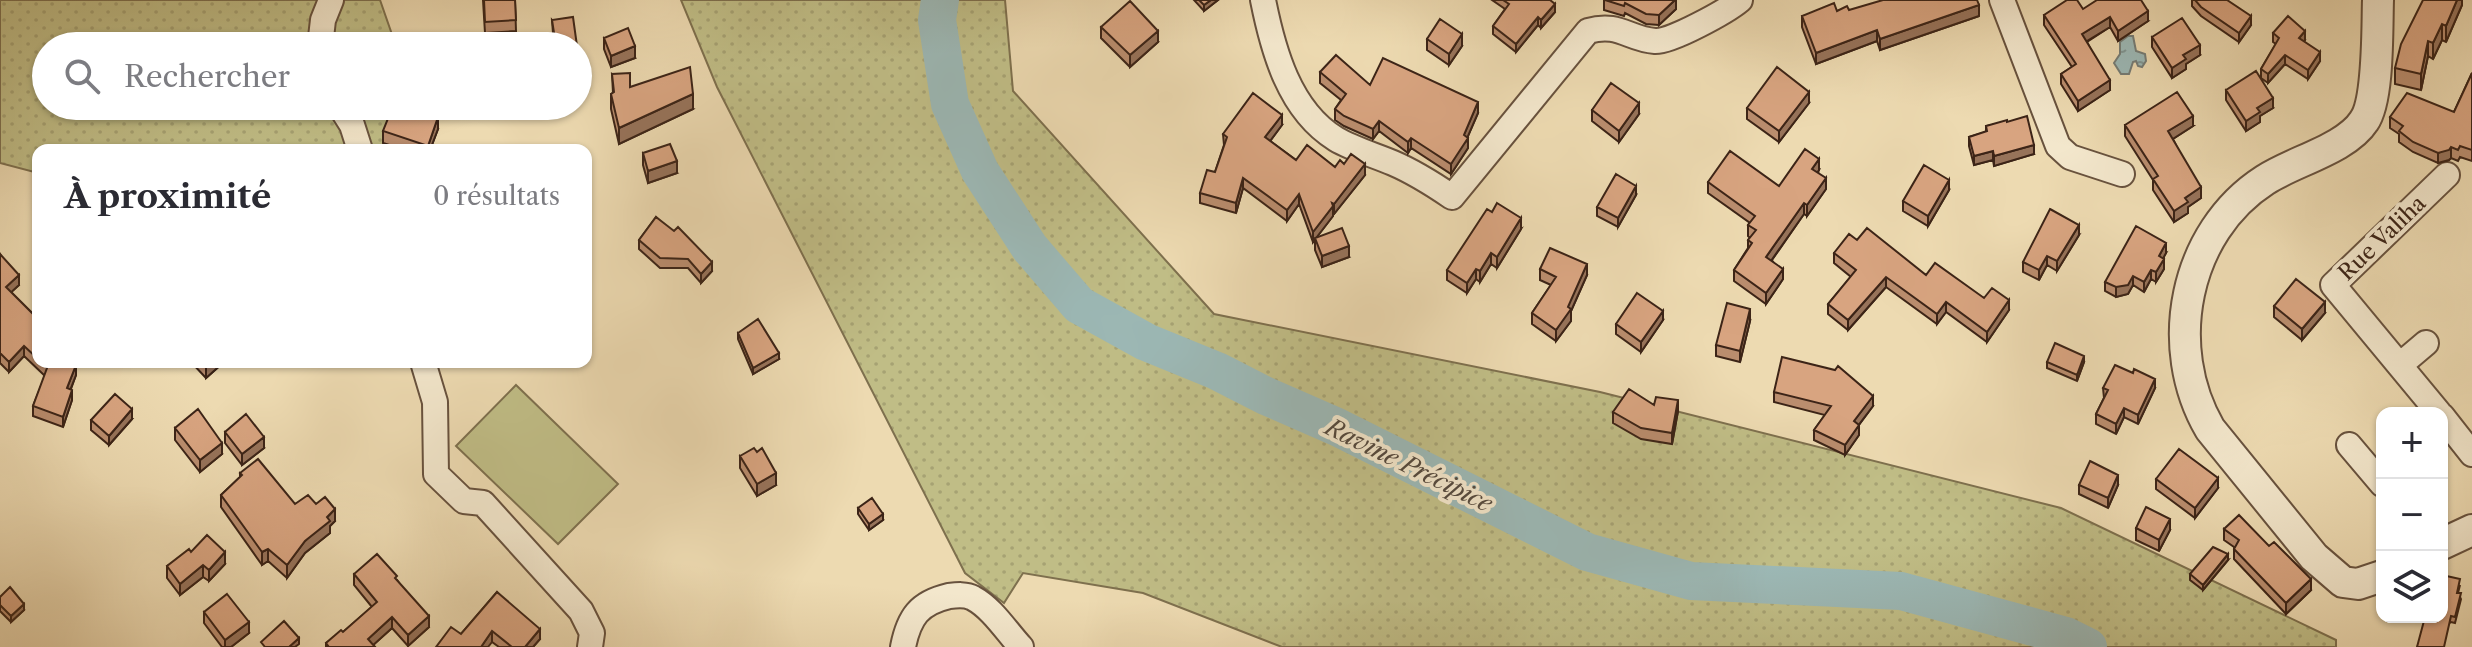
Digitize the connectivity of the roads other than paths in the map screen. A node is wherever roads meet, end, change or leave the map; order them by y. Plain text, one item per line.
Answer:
1 (331, 0) edge
2 (1263, 0) edge
3 (1740, 0) edge
4 (2002, 0) edge
5 (2378, 0) edge
6 (322, 32) edge
7 (349, 120) edge
8 (358, 144) edge
9 (2122, 174) dead end
10 (2447, 175) dead end
11 (2426, 343) dead end
12 (2400, 365) junction
13 (425, 368) edge
14 (2434, 407) edge
15 (2448, 424) edge
16 (2349, 445) dead end
17 (2472, 454) edge
18 (2378, 479) edge
19 (2471, 532) edge
20 (2448, 542) edge
21 (2376, 578) edge
22 (590, 647) edge
23 (903, 647) edge
24 (1021, 647) edge

1 - 6 street
2 - 3 street
4 - 9 street
5 - 21 street
7 - 8 street
10 - 12 street, Rue Valiha
11 - 12 street
12 - 14 street, Rue Valiha
13 - 22 street
15 - 17 street, Rue Valiha
16 - 18 street
19 - 20 street
23 - 24 street

